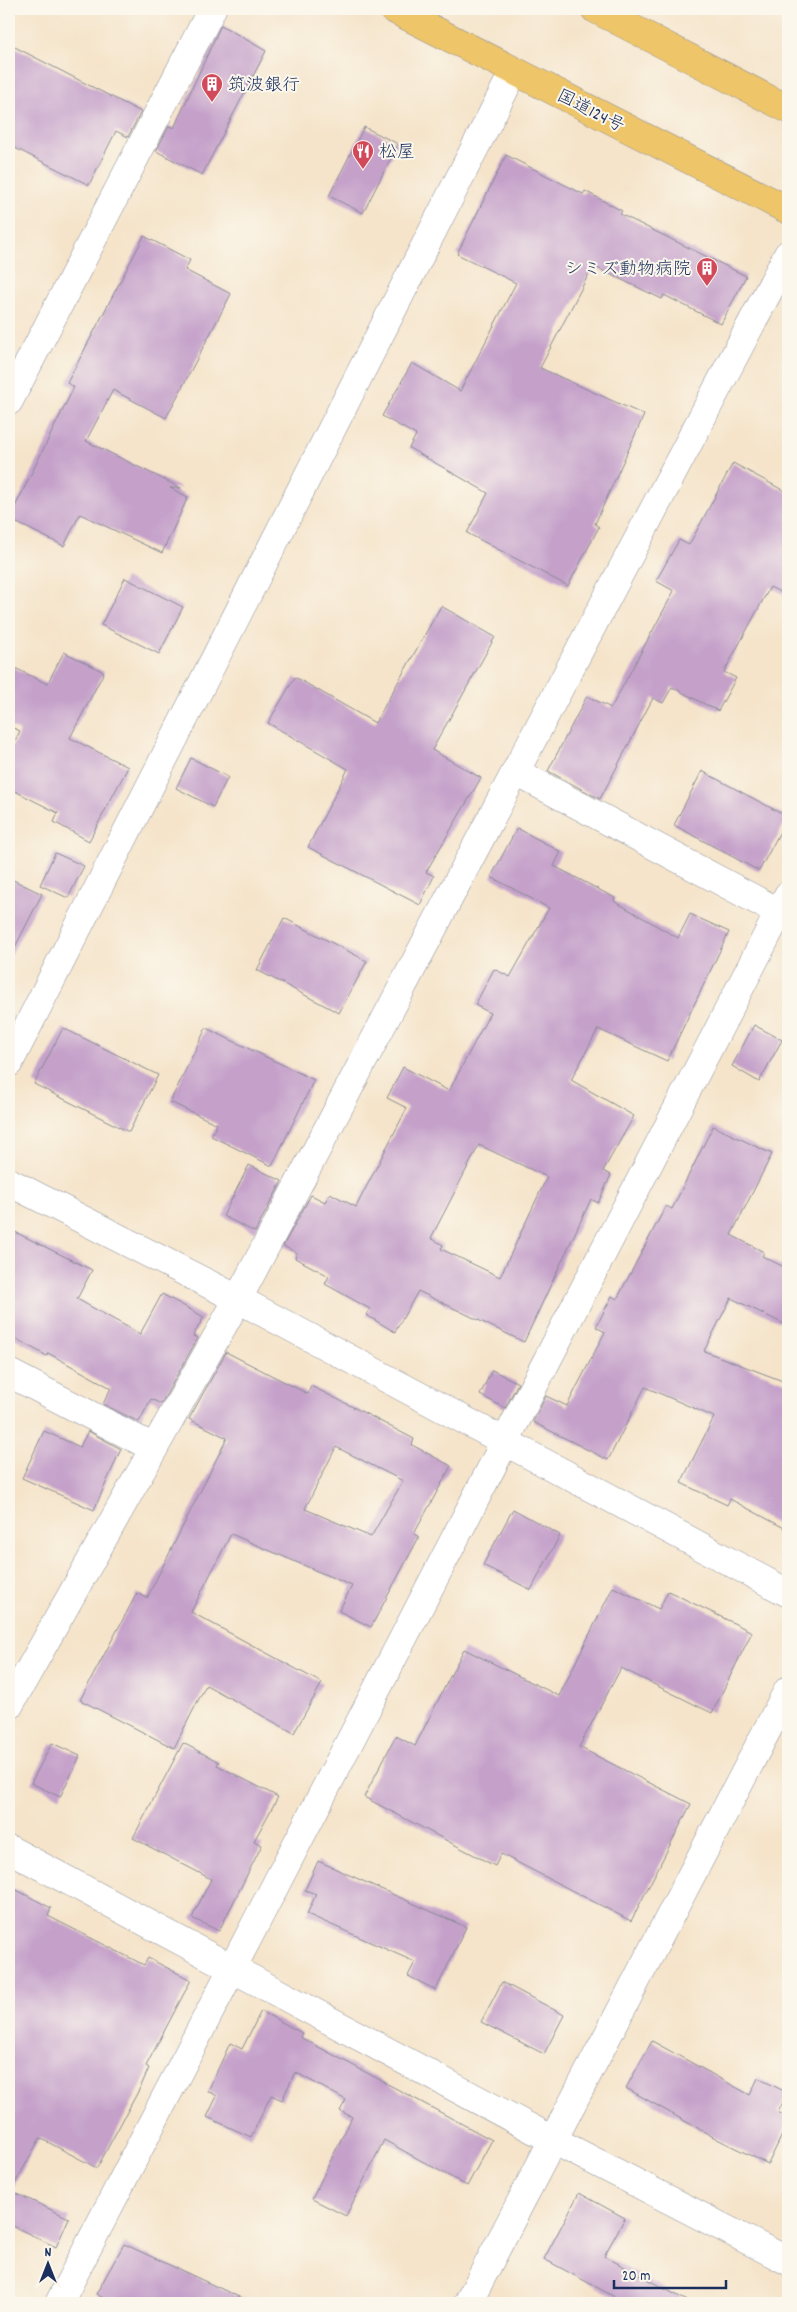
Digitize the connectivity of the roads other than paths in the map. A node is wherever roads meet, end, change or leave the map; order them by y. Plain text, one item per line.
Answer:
1 (212, 9) edge
2 (393, 9) edge
3 (595, 9) edge
4 (514, 71) junction
5 (788, 109) edge
6 (788, 210) edge
7 (788, 254) edge
8 (9, 401) edge
9 (516, 772) junction
10 (785, 908) edge
11 (9, 1063) edge
12 (9, 1182) edge
13 (238, 1299) junction
14 (9, 1373) edge
15 (505, 1443) junction
16 (154, 1448) junction
17 (788, 1593) edge
18 (788, 1690) edge
19 (9, 1706) edge
20 (9, 1849) edge
21 (232, 1967) junction
22 (553, 2140) junction
23 (788, 2261) edge
24 (59, 2303) edge
25 (468, 2303) edge

1 - 8 street
2 - 4 highway, 国道124号
3 - 5 highway
4 - 6 highway, 国道124号
4 - 11 street
7 - 9 street
9 - 10 street
9 - 13 street
10 - 15 street
12 - 13 street
13 - 15 street
13 - 16 street
14 - 16 street
15 - 17 street
15 - 21 street
16 - 19 street
18 - 22 street
20 - 21 street
21 - 22 street
21 - 24 street
22 - 23 street
22 - 25 street

